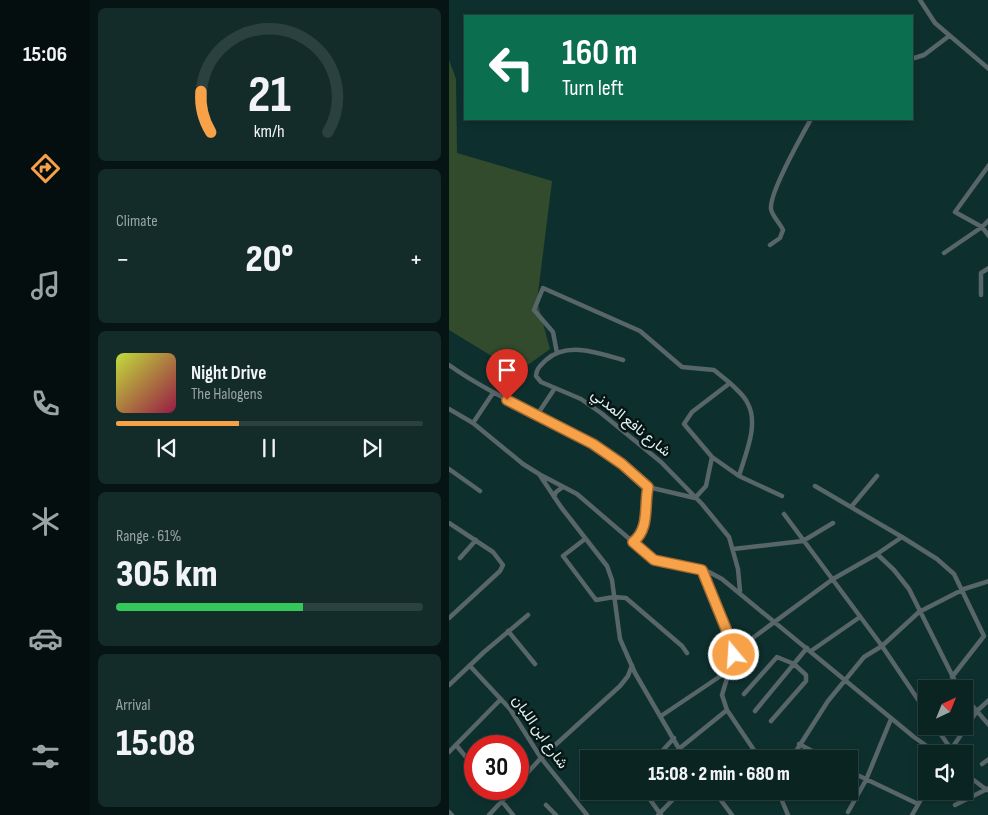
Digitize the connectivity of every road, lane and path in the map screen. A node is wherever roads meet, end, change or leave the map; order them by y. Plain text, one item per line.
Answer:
1 (920, 0) edge
2 (949, 36) junction
3 (913, 59) edge
4 (988, 69) edge
5 (810, 120) edge
6 (988, 164) edge
7 (988, 220) edge
8 (982, 227) junction
9 (988, 236) edge
10 (770, 245) dead end
11 (944, 253) dead end
12 (988, 268) edge
13 (981, 294) dead end
14 (557, 353) junction
15 (623, 360) dead end
16 (449, 365) edge
17 (730, 383) junction
18 (555, 388) junction
19 (493, 393) junction
20 (449, 409) edge
21 (537, 414) junction
22 (473, 423) junction
23 (712, 457) junction
24 (449, 469) edge
25 (539, 474) junction
26 (739, 476) junction
27 (877, 476) dead end
28 (815, 486) dead end
29 (563, 487) junction
30 (648, 487) junction
31 (481, 491) dead end
32 (782, 496) dead end
33 (554, 497) junction
34 (695, 498) junction
35 (851, 507) junction
36 (784, 514) dead end
37 (449, 523) edge
38 (833, 523) dead end
39 (902, 537) junction
40 (585, 539) junction
41 (476, 540) junction
42 (803, 541) junction
43 (633, 542) junction
44 (733, 548) junction
45 (877, 554) junction
46 (460, 558) dead end
47 (702, 570) junction
48 (833, 579) junction
49 (988, 581) edge
50 (964, 589) junction
51 (739, 591) junction
52 (614, 597) junction
53 (919, 612) junction
54 (528, 615) dead end
55 (861, 617) junction
56 (449, 618) edge
57 (775, 620) junction
58 (508, 631) junction
59 (882, 646) junction
60 (809, 649) junction
61 (716, 650) dead end
62 (735, 651) junction
63 (687, 654) dead end
64 (535, 664) dead end
65 (794, 664) junction
66 (632, 665) junction
67 (470, 666) junction
68 (728, 669) junction
69 (636, 674) junction
70 (952, 677) junction
71 (845, 680) junction
72 (954, 680) edge
73 (449, 685) edge
74 (620, 686) junction
75 (744, 694) dead end
76 (501, 699) junction
77 (918, 700) edge
78 (988, 700) edge
79 (973, 706) edge
80 (727, 710) junction
81 (755, 711) dead end
82 (977, 711) junction
83 (661, 716) junction
84 (891, 719) junction
85 (771, 721) dead end
86 (988, 725) edge
87 (674, 738) junction
88 (799, 744) junction
89 (456, 745) junction
90 (926, 745) edge
91 (954, 745) edge
92 (680, 748) joint
93 (663, 750) edge
94 (753, 750) edge
95 (796, 750) edge
96 (810, 750) edge
97 (449, 752) edge
98 (464, 755) edge
99 (541, 758) junction
100 (988, 759) edge
101 (982, 764) dead end
102 (529, 771) edge
103 (858, 775) edge
104 (866, 780) junction
105 (973, 780) edge
106 (987, 790) edge
107 (651, 800) edge
108 (673, 800) edge
109 (721, 800) edge
110 (781, 800) edge
111 (920, 800) edge
112 (501, 801) joint
113 (918, 804) junction
114 (546, 805) dead end
115 (955, 805) dead end
116 (449, 812) edge
117 (848, 812) dead end
118 (660, 814) edge
119 (452, 815) edge
120 (489, 815) edge
121 (513, 815) edge
122 (556, 815) edge
123 (587, 815) edge
124 (732, 815) edge
125 (787, 815) edge
126 (912, 815) edge

1 - 2 street
2 - 3 street
2 - 4 street
5 - 10 street
6 - 8 street
7 - 8 street
8 - 9 street
8 - 11 street
12 - 13 street
14 - 15 street
14 - 17 street
14 - 18 street, شارع نافع المدني
16 - 19 street
17 - 23 street
17 - 26 street
18 - 21 street
18 - 34 street, شارع نافع المدني
19 - 21 street
19 - 22 street
20 - 22 street
21 - 30 street
22 - 25 street
23 - 26 street
23 - 34 street
24 - 31 street
25 - 29 street
25 - 33 street
26 - 32 street
27 - 35 street
28 - 35 street
29 - 33 street
29 - 43 street
30 - 34 street
30 - 43 street
33 - 40 street
34 - 44 street, شارع نافع المدني
35 - 39 street
36 - 42 street
37 - 41 street
38 - 42 street
39 - 45 street
39 - 50 street
40 - 52 street
40 - 52 street
41 - 46 street
41 - 56 street
42 - 44 street
42 - 48 street
43 - 47 street
44 - 51 street, شارع نافع المدني
45 - 48 street
45 - 53 street
47 - 51 street
47 - 62 street
48 - 55 street
48 - 57 street
49 - 50 street
50 - 53 street
50 - 70 street
51 - 57 street
52 - 63 street
52 - 66 street
53 - 59 street
53 - 70 street
54 - 58 street
55 - 59 street
55 - 60 street
57 - 60 street
57 - 62 street
58 - 64 street
58 - 67 street
59 - 71 street
59 - 77 street
60 - 65 street
60 - 71 street
61 - 68 street
62 - 68 street
65 - 75 street
65 - 81 street
65 - 85 street
66 - 69 street
66 - 74 street
67 - 73 street
67 - 76 street, شارع ابن اللبان
68 - 80 street
68 - 83 street
69 - 74 street
69 - 83 street
70 - 72 street
71 - 84 street
71 - 88 street
74 - 99 street
76 - 89 street
76 - 99 street, شارع ابن اللبان
78 - 82 street
79 - 82 street
80 - 92 street
80 - 94 street
82 - 86 street
82 - 91 street
83 - 87 street
84 - 90 street
84 - 104 street
87 - 92 street
87 - 93 street
88 - 95 street
88 - 96 street
89 - 97 street
89 - 98 street
99 - 102 street
99 - 123 street, شارع ابن اللبان
100 - 101 street
103 - 104 street
104 - 113 street
104 - 117 street
105 - 106 street
106 - 115 street
107 - 118 street
108 - 118 street
109 - 124 street
110 - 125 street
111 - 113 street
112 - 120 street
112 - 121 street
113 - 126 street
114 - 122 street
116 - 119 street

